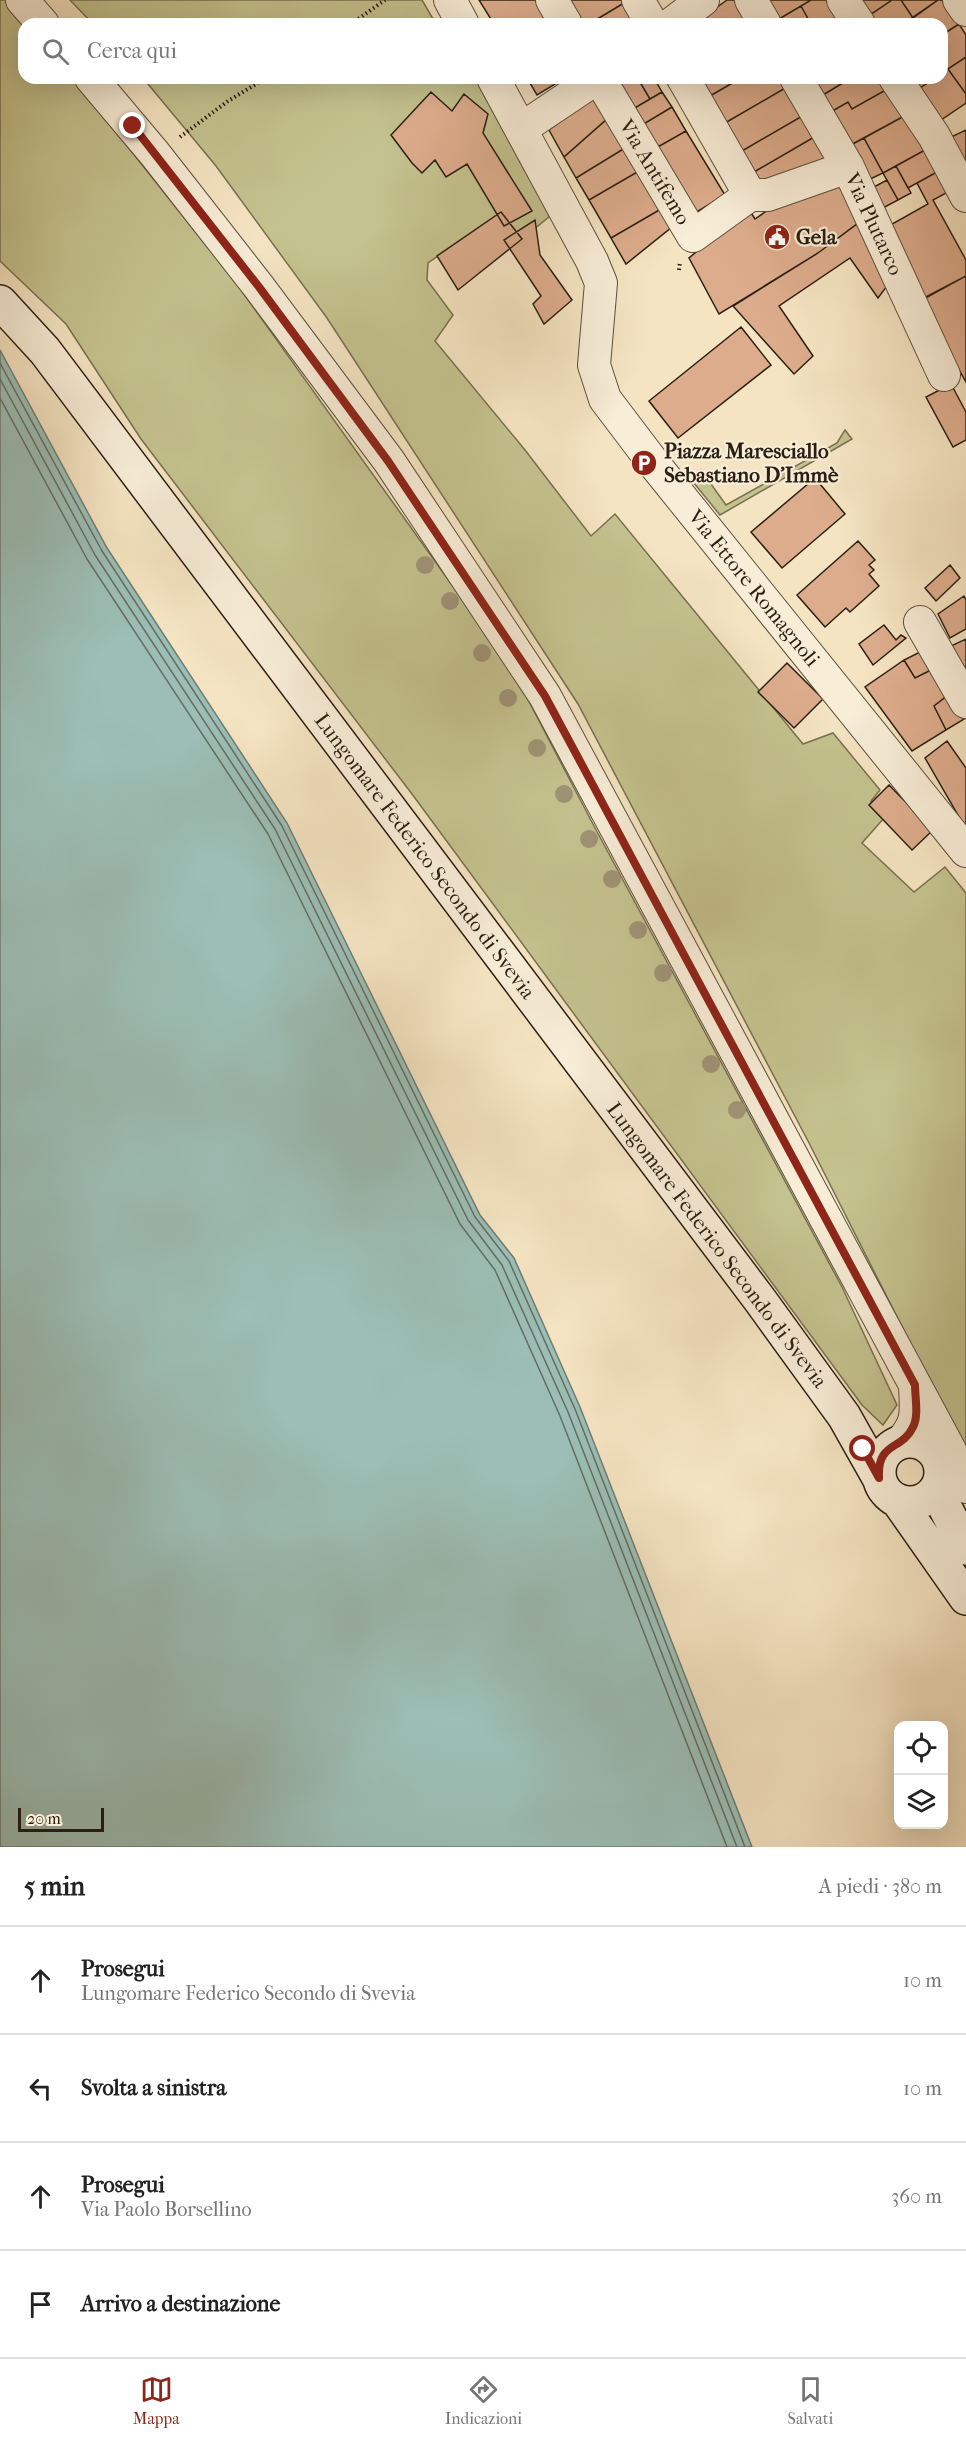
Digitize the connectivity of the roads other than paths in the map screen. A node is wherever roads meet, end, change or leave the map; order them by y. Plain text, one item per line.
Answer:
1 (22, 0) edge
2 (450, 0) edge
3 (552, 0) edge
4 (638, 0) edge
5 (703, 0) edge
6 (751, 0) edge
7 (843, 0) edge
8 (959, 0) edge
9 (966, 10) edge
10 (38, 18) edge
11 (460, 18) edge
12 (562, 18) edge
13 (648, 18) edge
14 (679, 18) edge
15 (762, 18) edge
16 (855, 18) edge
17 (96, 84) edge
18 (496, 84) edge
19 (589, 84) edge
20 (602, 84) edge
21 (686, 84) edge
22 (800, 84) edge
23 (899, 84) edge
24 (521, 129) junction
25 (848, 167) junction
26 (750, 195) junction
27 (966, 196) edge
28 (0, 302) edge
29 (944, 375) dead end
30 (920, 622) dead end
31 (966, 702) edge
32 (965, 849) edge
33 (915, 1385) junction
34 (844, 1416) junction
35 (933, 1419) junction
36 (898, 1443) junction
37 (936, 1453) junction
38 (951, 1489) edge
39 (889, 1490) junction
40 (966, 1548) edge
41 (966, 1598) edge

1 - 10 street
2 - 11 street
3 - 12 street
4 - 13 street
5 - 14 street
6 - 15 street
7 - 16 street
8 - 9 street
17 - 33 street
18 - 24 street, Via Ettore Romagnoli
19 - 24 street
20 - 26 street, Via Antifemo
21 - 26 street
22 - 25 street, Via Plutarco
23 - 27 street
24 - 32 street, Via Ettore Romagnoli
25 - 26 street
25 - 29 street, Via Plutarco
28 - 34 street, Lungomare Federico Secondo di Svevia
30 - 31 street
33 - 35 street
33 - 36 street
34 - 36 street, Lungomare Federico Secondo di Svevia
34 - 39 street, Lungomare Federico Secondo di Svevia
35 - 37 street
35 - 38 street
36 - 37 street
36 - 39 street
37 - 38 street
38 - 39 street
38 - 40 street
39 - 41 street, Lungomare Federico Secondo di Svevia

